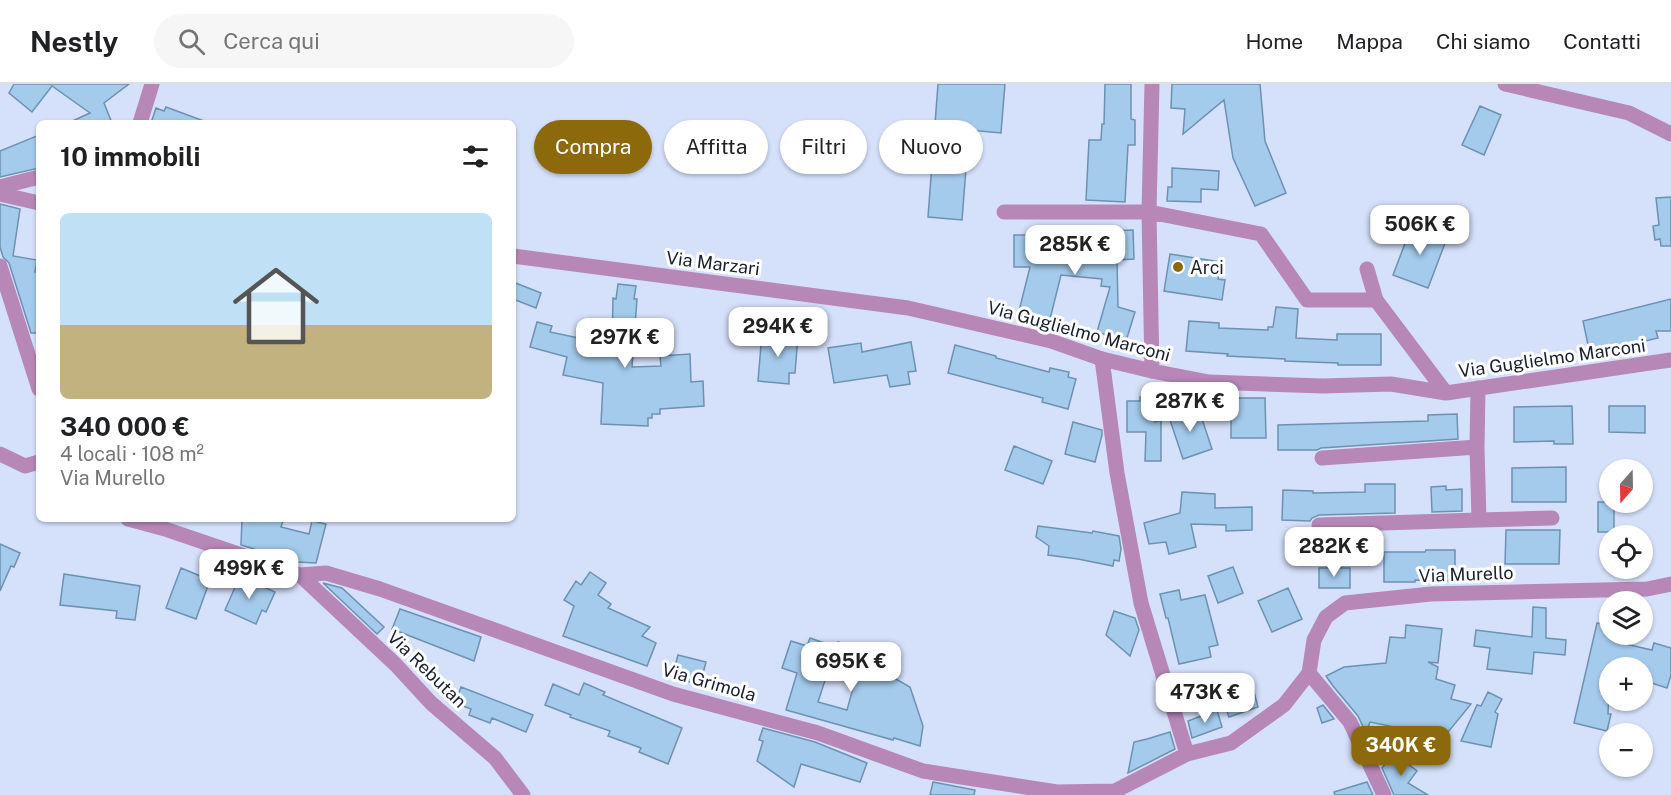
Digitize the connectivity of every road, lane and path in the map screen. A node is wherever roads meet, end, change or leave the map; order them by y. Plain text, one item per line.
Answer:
1 (152, 84) edge
2 (1152, 84) edge
3 (1505, 84) edge
4 (141, 120) edge
5 (1671, 134) edge
6 (36, 178) edge
7 (0, 187) edge
8 (0, 194) edge
9 (36, 201) edge
10 (1004, 212) dead end
11 (1149, 212) junction
12 (516, 256) edge
13 (0, 266) edge
14 (1367, 269) dead end
15 (1377, 300) junction
16 (908, 308) joint
17 (1102, 359) junction
18 (1671, 360) edge
19 (1152, 371) junction
20 (36, 380) edge
21 (1478, 388) junction
22 (1446, 393) junction
23 (1477, 447) junction
24 (0, 454) edge
25 (1322, 458) dead end
26 (36, 463) edge
27 (1552, 518) dead end
28 (1479, 520) junction
29 (139, 522) edge
30 (1319, 525) dead end
31 (300, 575) junction
32 (1671, 584) edge
33 (1309, 673) junction
34 (1187, 754) junction
35 (1113, 793) edge
36 (523, 795) edge
37 (1383, 795) edge

1 - 4 street
2 - 11 street
3 - 5 street
6 - 7 street
8 - 9 street
10 - 11 street
11 - 15 street
11 - 19 street
12 - 16 street, Via Marzari
13 - 20 street
14 - 15 street
15 - 22 street
16 - 17 street, Via Guglielmo Marconi
17 - 19 street, Via Guglielmo Marconi
17 - 34 street
18 - 21 street, Via Guglielmo Marconi
19 - 22 street, Via Guglielmo Marconi
21 - 22 street, Via Guglielmo Marconi
21 - 23 street
23 - 25 street
23 - 28 street
24 - 26 street
27 - 28 street
28 - 30 street
29 - 31 street
31 - 35 street, Via Grimola
31 - 36 street, Via Rebutan
32 - 33 street, Via Murello
33 - 34 street
33 - 37 street
34 - 35 street

